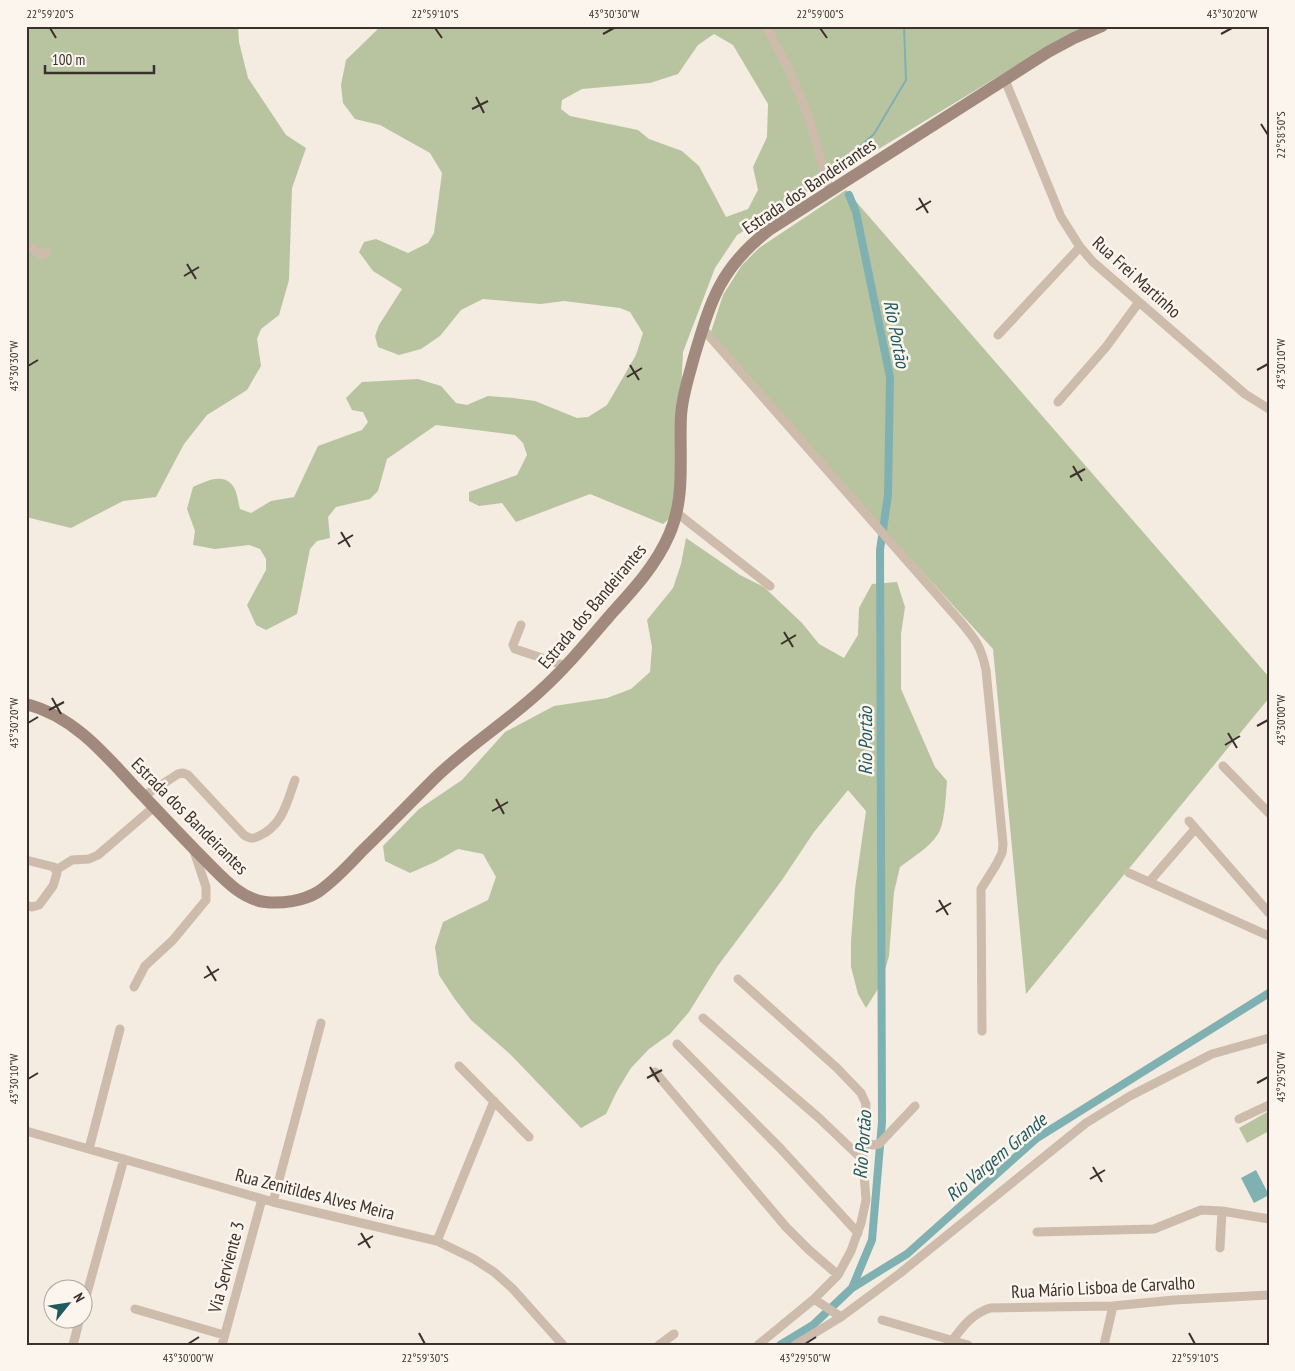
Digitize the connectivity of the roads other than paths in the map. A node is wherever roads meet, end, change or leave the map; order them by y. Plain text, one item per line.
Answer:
1 (766, 26) edge
2 (1102, 26) edge
3 (1005, 80) junction
4 (830, 191) junction
5 (26, 245) edge
6 (1080, 247) junction
7 (47, 252) dead end
8 (1139, 302) junction
9 (703, 329) junction
10 (998, 335) dead end
11 (1058, 402) dead end
12 (1269, 409) edge
13 (677, 514) junction
14 (770, 586) dead end
15 (521, 625) dead end
16 (566, 666) junction
17 (26, 704) edge
18 (1223, 766) dead end
19 (296, 780) dead end
20 (144, 796) junction
21 (154, 807) junction
22 (1269, 814) edge
23 (193, 848) junction
24 (26, 860) edge
25 (56, 870) junction
26 (1129, 874) dead end
27 (1149, 882) junction
28 (26, 905) edge
29 (1269, 913) edge
30 (1269, 936) edge
31 (738, 979) dead end
32 (134, 987) dead end
33 (703, 1018) dead end
34 (322, 1023) dead end
35 (120, 1030) dead end
36 (982, 1031) dead end
37 (1269, 1038) edge
38 (677, 1044) dead end
39 (458, 1066) dead end
40 (655, 1072) dead end
41 (494, 1101) junction
42 (1269, 1105) edge
43 (915, 1106) dead end
44 (1238, 1119) dead end
45 (26, 1132) edge
46 (529, 1137) dead end
47 (873, 1143) junction
48 (88, 1149) junction
49 (124, 1159) junction
50 (864, 1162) junction
51 (262, 1199) junction
52 (273, 1202) junction
53 (1222, 1211) junction
54 (1269, 1219) edge
55 (1037, 1232) dead end
56 (858, 1233) junction
57 (437, 1241) junction
58 (1220, 1248) dead end
59 (838, 1275) junction
60 (91, 1278) edge
61 (1269, 1294) edge
62 (814, 1299) junction
63 (1113, 1306) junction
64 (135, 1309) dead end
65 (838, 1315) junction
66 (882, 1320) dead end
67 (77, 1328) edge
68 (674, 1334) dead end
69 (224, 1335) junction
70 (952, 1341) junction
71 (73, 1345) edge
72 (222, 1345) edge
73 (563, 1345) edge
74 (659, 1345) edge
75 (758, 1345) edge
76 (795, 1345) edge
77 (968, 1345) edge
78 (1104, 1345) edge

1 - 4 street
2 - 3 main road, Estrada dos Bandeirantes
3 - 4 main road, Estrada dos Bandeirantes
3 - 6 street, Rua Frei Martinho
4 - 9 main road, Estrada dos Bandeirantes
5 - 7 street
6 - 8 street, Rua Frei Martinho
6 - 10 street
8 - 11 street
8 - 12 street, Rua Frei Martinho
9 - 13 main road, Estrada dos Bandeirantes
9 - 36 street
13 - 14 street
13 - 16 main road, Estrada dos Bandeirantes
15 - 16 street
16 - 23 main road, Estrada dos Bandeirantes
17 - 20 main road, Estrada dos Bandeirantes
18 - 22 street
19 - 20 street
20 - 21 main road, Estrada dos Bandeirantes
21 - 23 main road, Estrada dos Bandeirantes
21 - 25 street
23 - 32 street
24 - 25 street
25 - 28 street
26 - 27 street
27 - 29 street
27 - 30 street
31 - 47 street
33 - 50 street
34 - 52 street
35 - 48 street
37 - 65 street
38 - 56 street
39 - 41 street
40 - 59 street
41 - 46 street
41 - 57 street
42 - 44 street
43 - 47 street
45 - 48 street, Rua Zenitildes Alves Meira
47 - 50 street
48 - 49 street, Rua Zenitildes Alves Meira
49 - 51 street, Rua Zenitildes Alves Meira
49 - 60 street
50 - 56 street
51 - 52 street, Rua Zenitildes Alves Meira
51 - 69 street, Via Serviente 3
52 - 57 street, Rua Zenitildes Alves Meira
53 - 54 street
53 - 55 street
53 - 58 street
56 - 59 street
57 - 73 street, Rua Zenitildes Alves Meira
59 - 62 street
61 - 63 street, Rua Mário Lisboa de Carvalho
62 - 65 street
62 - 75 street
63 - 70 street, Rua Mário Lisboa de Carvalho
63 - 78 street
64 - 69 street
65 - 76 street
66 - 70 street
67 - 71 street
68 - 74 street
69 - 72 street, Via Serviente 3
70 - 77 street

